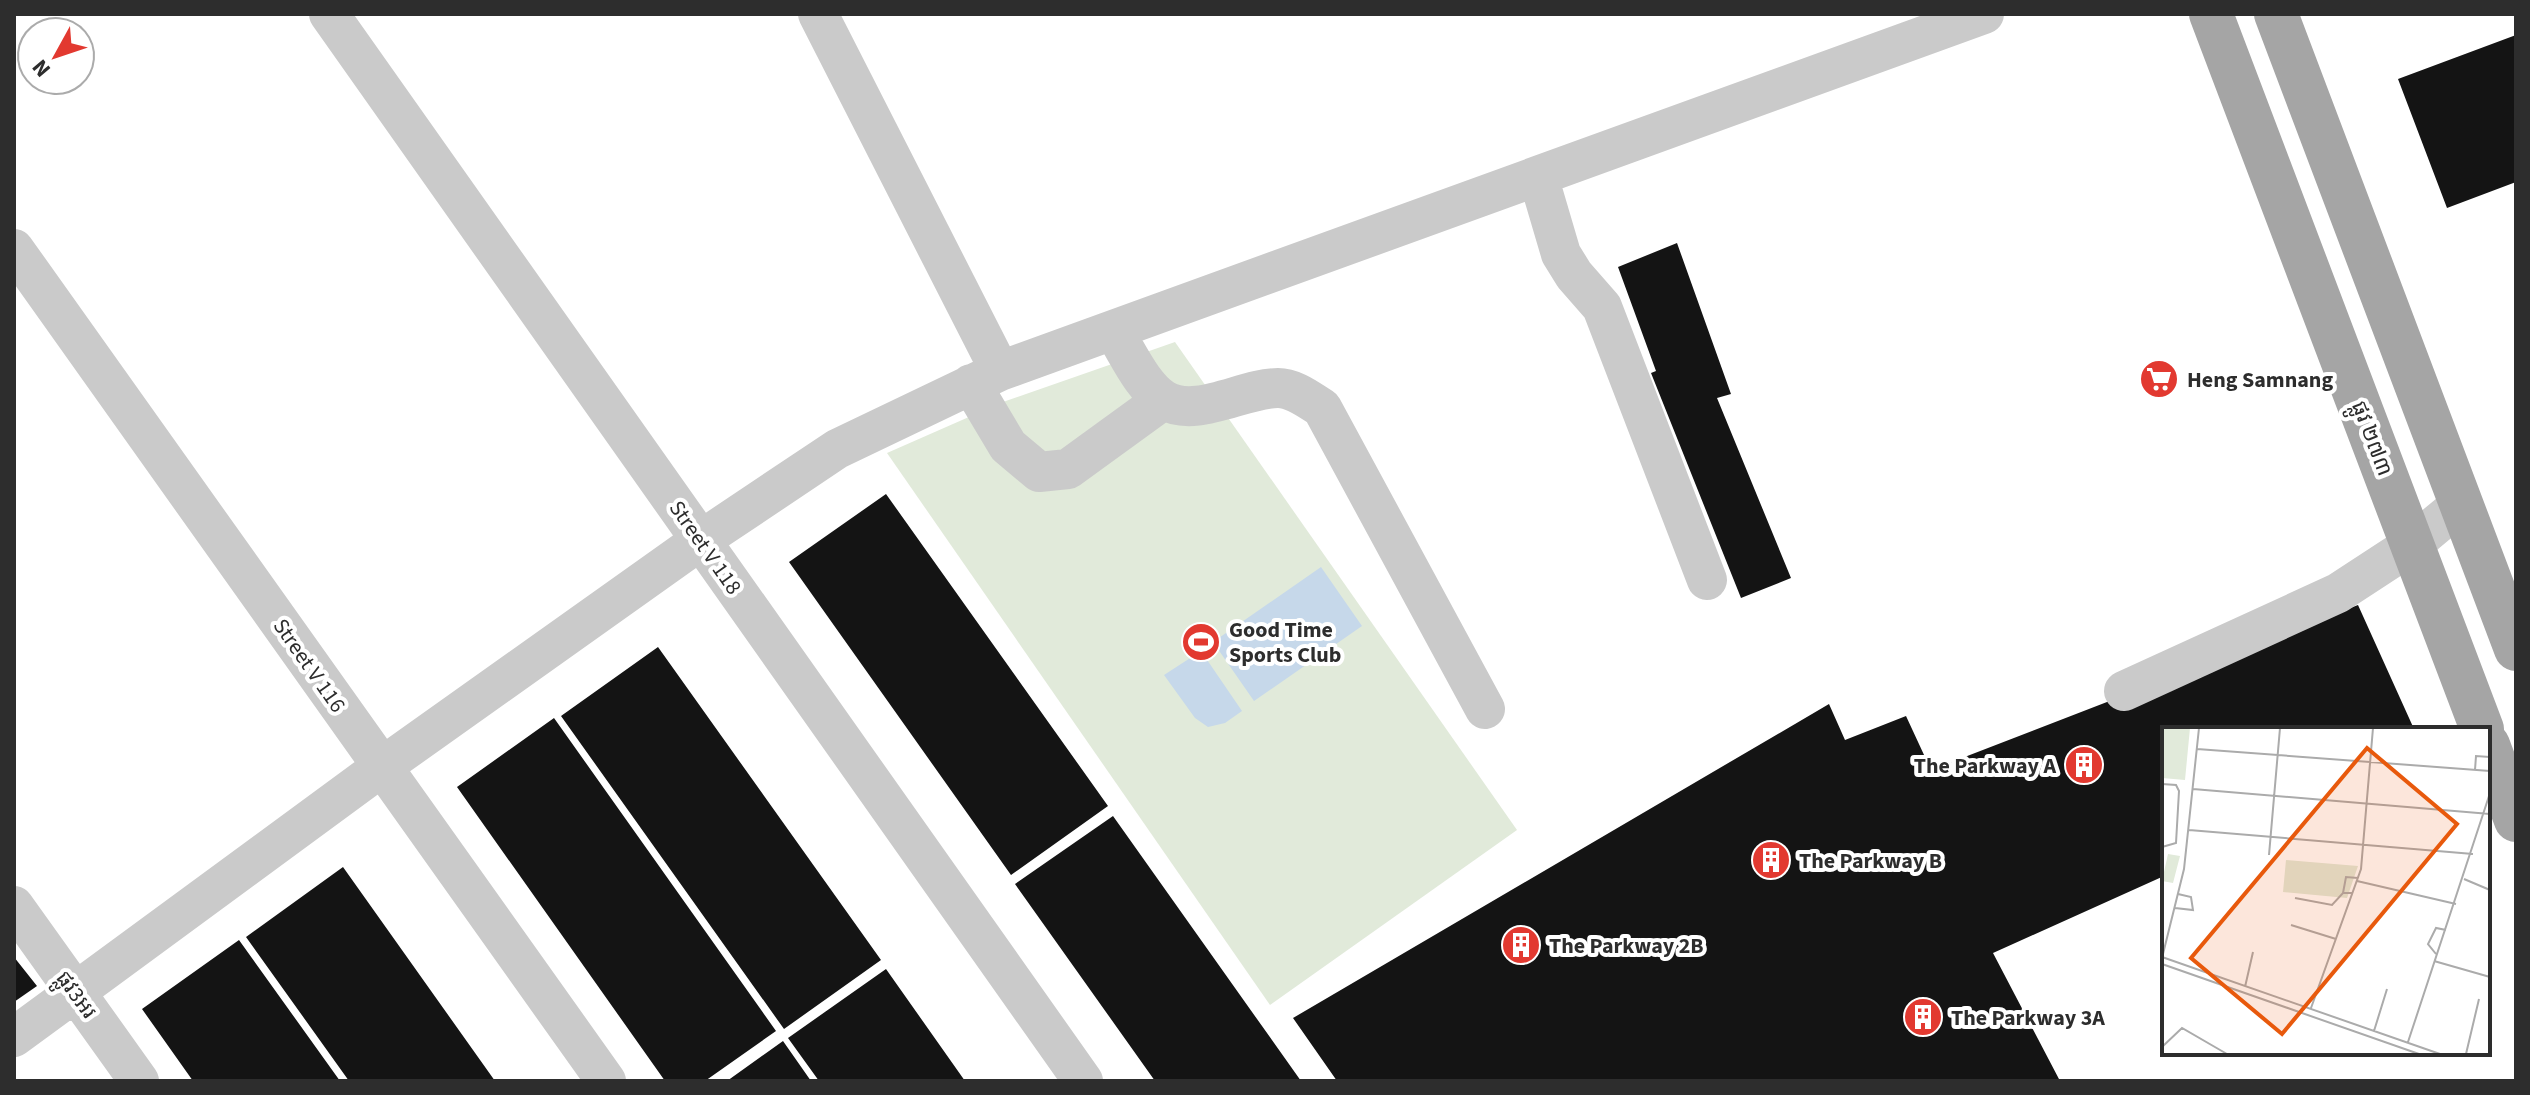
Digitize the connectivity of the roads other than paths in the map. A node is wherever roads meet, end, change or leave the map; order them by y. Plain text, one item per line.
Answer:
1 (329, 14) edge
2 (818, 14) edge
3 (1984, 14) edge
4 (2211, 14) edge
5 (2276, 14) edge
6 (1538, 176) junction
7 (14, 249) edge
8 (1113, 330) junction
9 (985, 377) junction
10 (1163, 400) junction
11 (2461, 504) junction
12 (701, 540) junction
13 (2413, 544) junction
14 (1707, 580) dead end
15 (2516, 649) edge
16 (2124, 691) dead end
17 (1485, 709) dead end
18 (2481, 727) edge
19 (2490, 750) edge
20 (383, 766) junction
21 (2516, 820) edge
22 (14, 906) edge
23 (77, 994) junction
24 (14, 1037) edge
25 (139, 1081) edge
26 (606, 1081) edge
27 (1083, 1081) edge

1 - 12 street, Street V 118
2 - 9 street
3 - 6 street
4 - 13 main road, ផ្លូវ ២៧៣
5 - 11 main road
6 - 8 street
6 - 14 street
7 - 20 street, Street V 116
8 - 9 street
8 - 10 street
9 - 10 street
9 - 12 street
10 - 17 street
11 - 13 street
11 - 15 main road
12 - 20 street
12 - 27 street, Street V 118
13 - 16 street
13 - 18 main road, ផ្លូវ ២៧៣
19 - 21 main road
20 - 23 street
20 - 26 street, Street V 116
22 - 23 street, ផ្លូវ3អរ
23 - 24 street
23 - 25 street, ផ្លូវ3អរ

